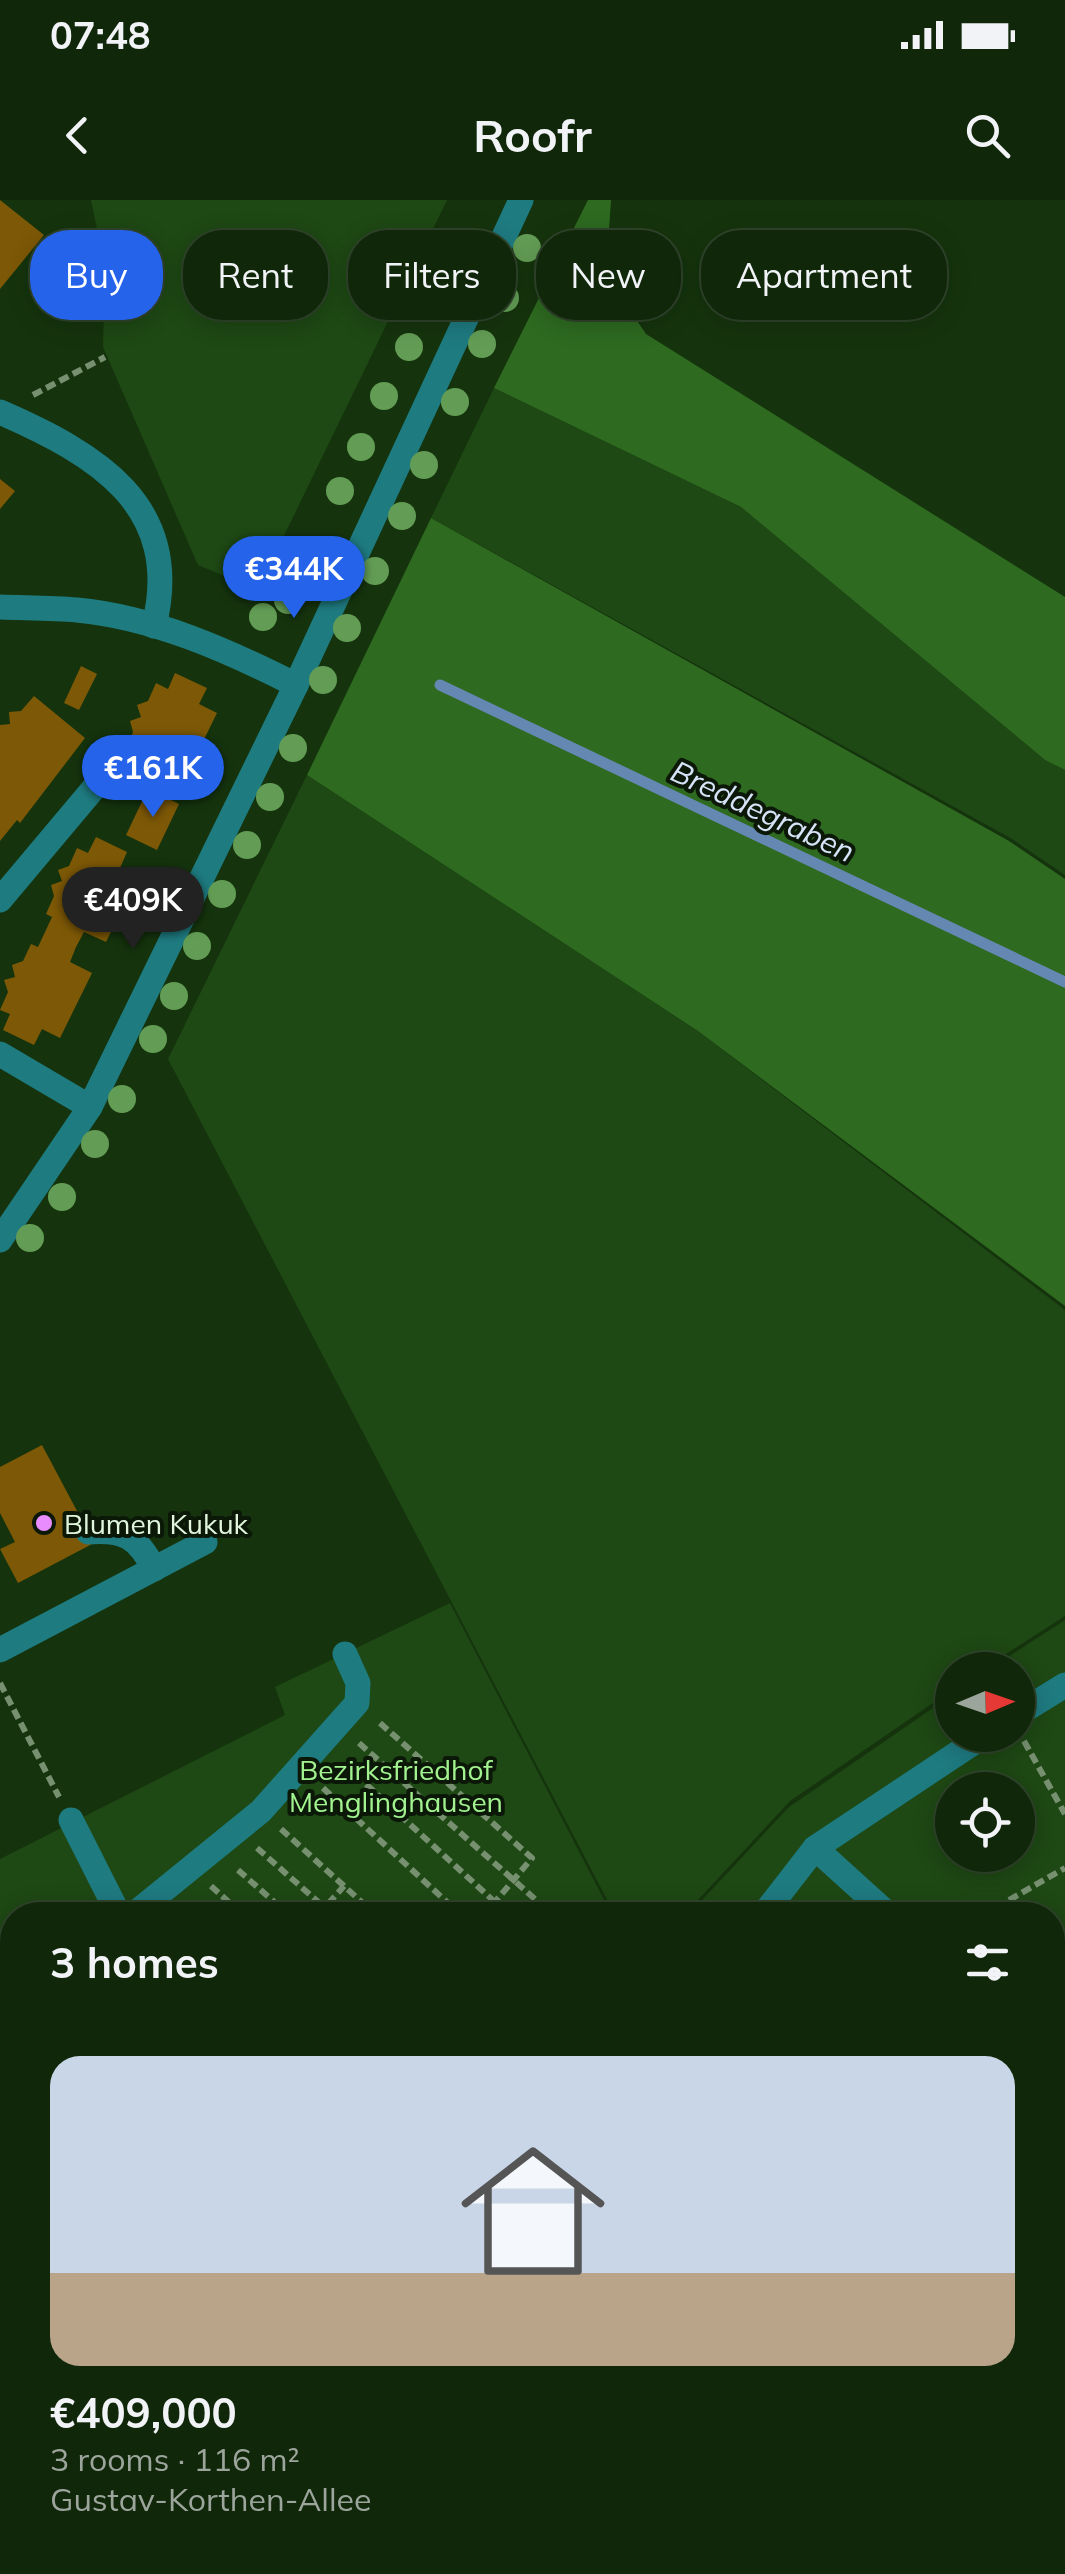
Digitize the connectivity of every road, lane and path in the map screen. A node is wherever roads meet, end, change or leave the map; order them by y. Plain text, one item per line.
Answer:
1 (521, 200) edge
2 (104, 358) dead end
3 (5, 414) edge
4 (0, 607) edge
5 (154, 626) junction
6 (296, 685) junction
7 (94, 788) dead end
8 (0, 900) edge
9 (0, 1054) edge
10 (90, 1107) junction
11 (0, 1240) edge
12 (88, 1532) dead end
13 (205, 1542) dead end
14 (154, 1569) junction
15 (0, 1650) edge
16 (345, 1654) dead end
17 (1065, 1685) edge
18 (1, 1688) edge
19 (357, 1702) junction
20 (1035, 1704) edge
21 (329, 1733) junction
22 (959, 1752) edge
23 (1031, 1752) edge
24 (300, 1767) junction
25 (261, 1812) junction
26 (1065, 1814) edge
27 (71, 1820) joint
28 (238, 1830) junction
29 (815, 1848) junction
30 (214, 1849) junction
31 (1065, 1868) edge
32 (514, 1880) junction
33 (344, 1886) junction
34 (112, 1902) edge
35 (149, 1902) edge
36 (274, 1902) edge
37 (318, 1902) edge
38 (329, 1902) edge
39 (362, 1902) edge
40 (447, 1902) edge
41 (494, 1902) joint
42 (538, 1902) edge
43 (773, 1902) edge
44 (875, 1902) edge
45 (1006, 1902) edge

1 - 6 street
2 - 3 path
3 - 5 street
4 - 5 street
5 - 6 street
6 - 10 street
7 - 8 street
9 - 10 street
10 - 11 street
12 - 14 street
13 - 14 street
14 - 15 street
16 - 19 street
17 - 20 street
18 - 27 path
19 - 21 street
19 - 32 path
21 - 24 street
21 - 32 path
21 - 41 path
22 - 29 street
23 - 26 path
24 - 25 street
24 - 40 path
25 - 28 street
25 - 33 path
27 - 34 street
28 - 30 street
28 - 37 path
29 - 43 street
29 - 44 street
30 - 35 street
30 - 36 path
31 - 45 path
32 - 41 path
32 - 42 path
33 - 38 path
33 - 39 path

